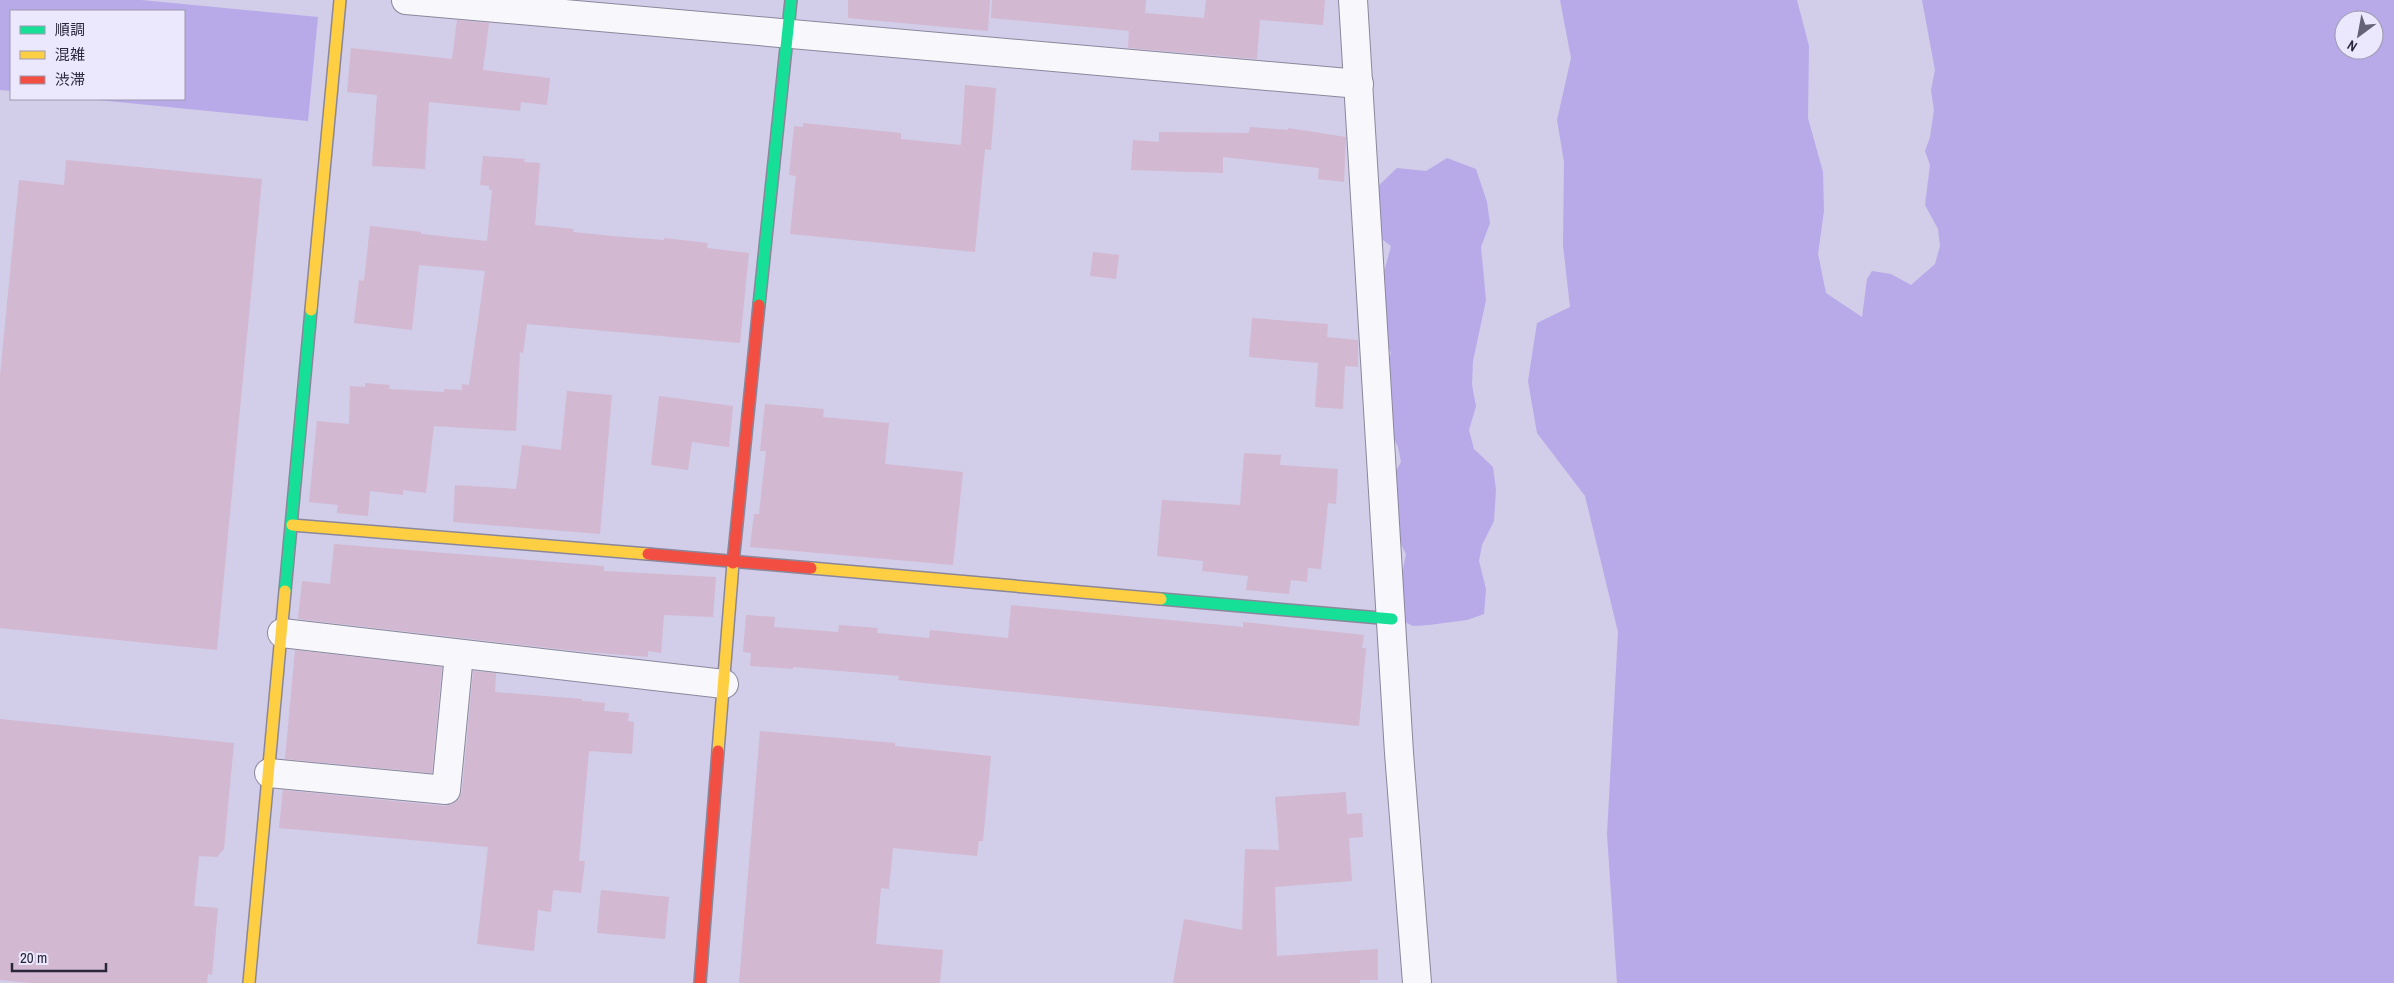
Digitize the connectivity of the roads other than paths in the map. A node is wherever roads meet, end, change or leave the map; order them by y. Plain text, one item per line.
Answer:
1 (340, 0) edge
2 (406, 0) edge
3 (791, 0) edge
4 (1353, 0) edge
5 (788, 33) junction
6 (1359, 84) junction
7 (292, 525) junction
8 (733, 561) junction
9 (1392, 619) junction
10 (282, 633) junction
11 (459, 654) junction
12 (724, 684) junction
13 (268, 773) junction
14 (249, 983) edge
15 (700, 983) edge
16 (1417, 983) edge

1 - 7 street
2 - 5 street
3 - 5 street
4 - 6 street
5 - 6 street
5 - 8 street
6 - 9 street
7 - 8 street
7 - 10 street
8 - 9 street
8 - 12 street
9 - 16 street
10 - 11 street
10 - 13 street
11 - 12 street
11 - 13 street
12 - 15 street
13 - 14 street

